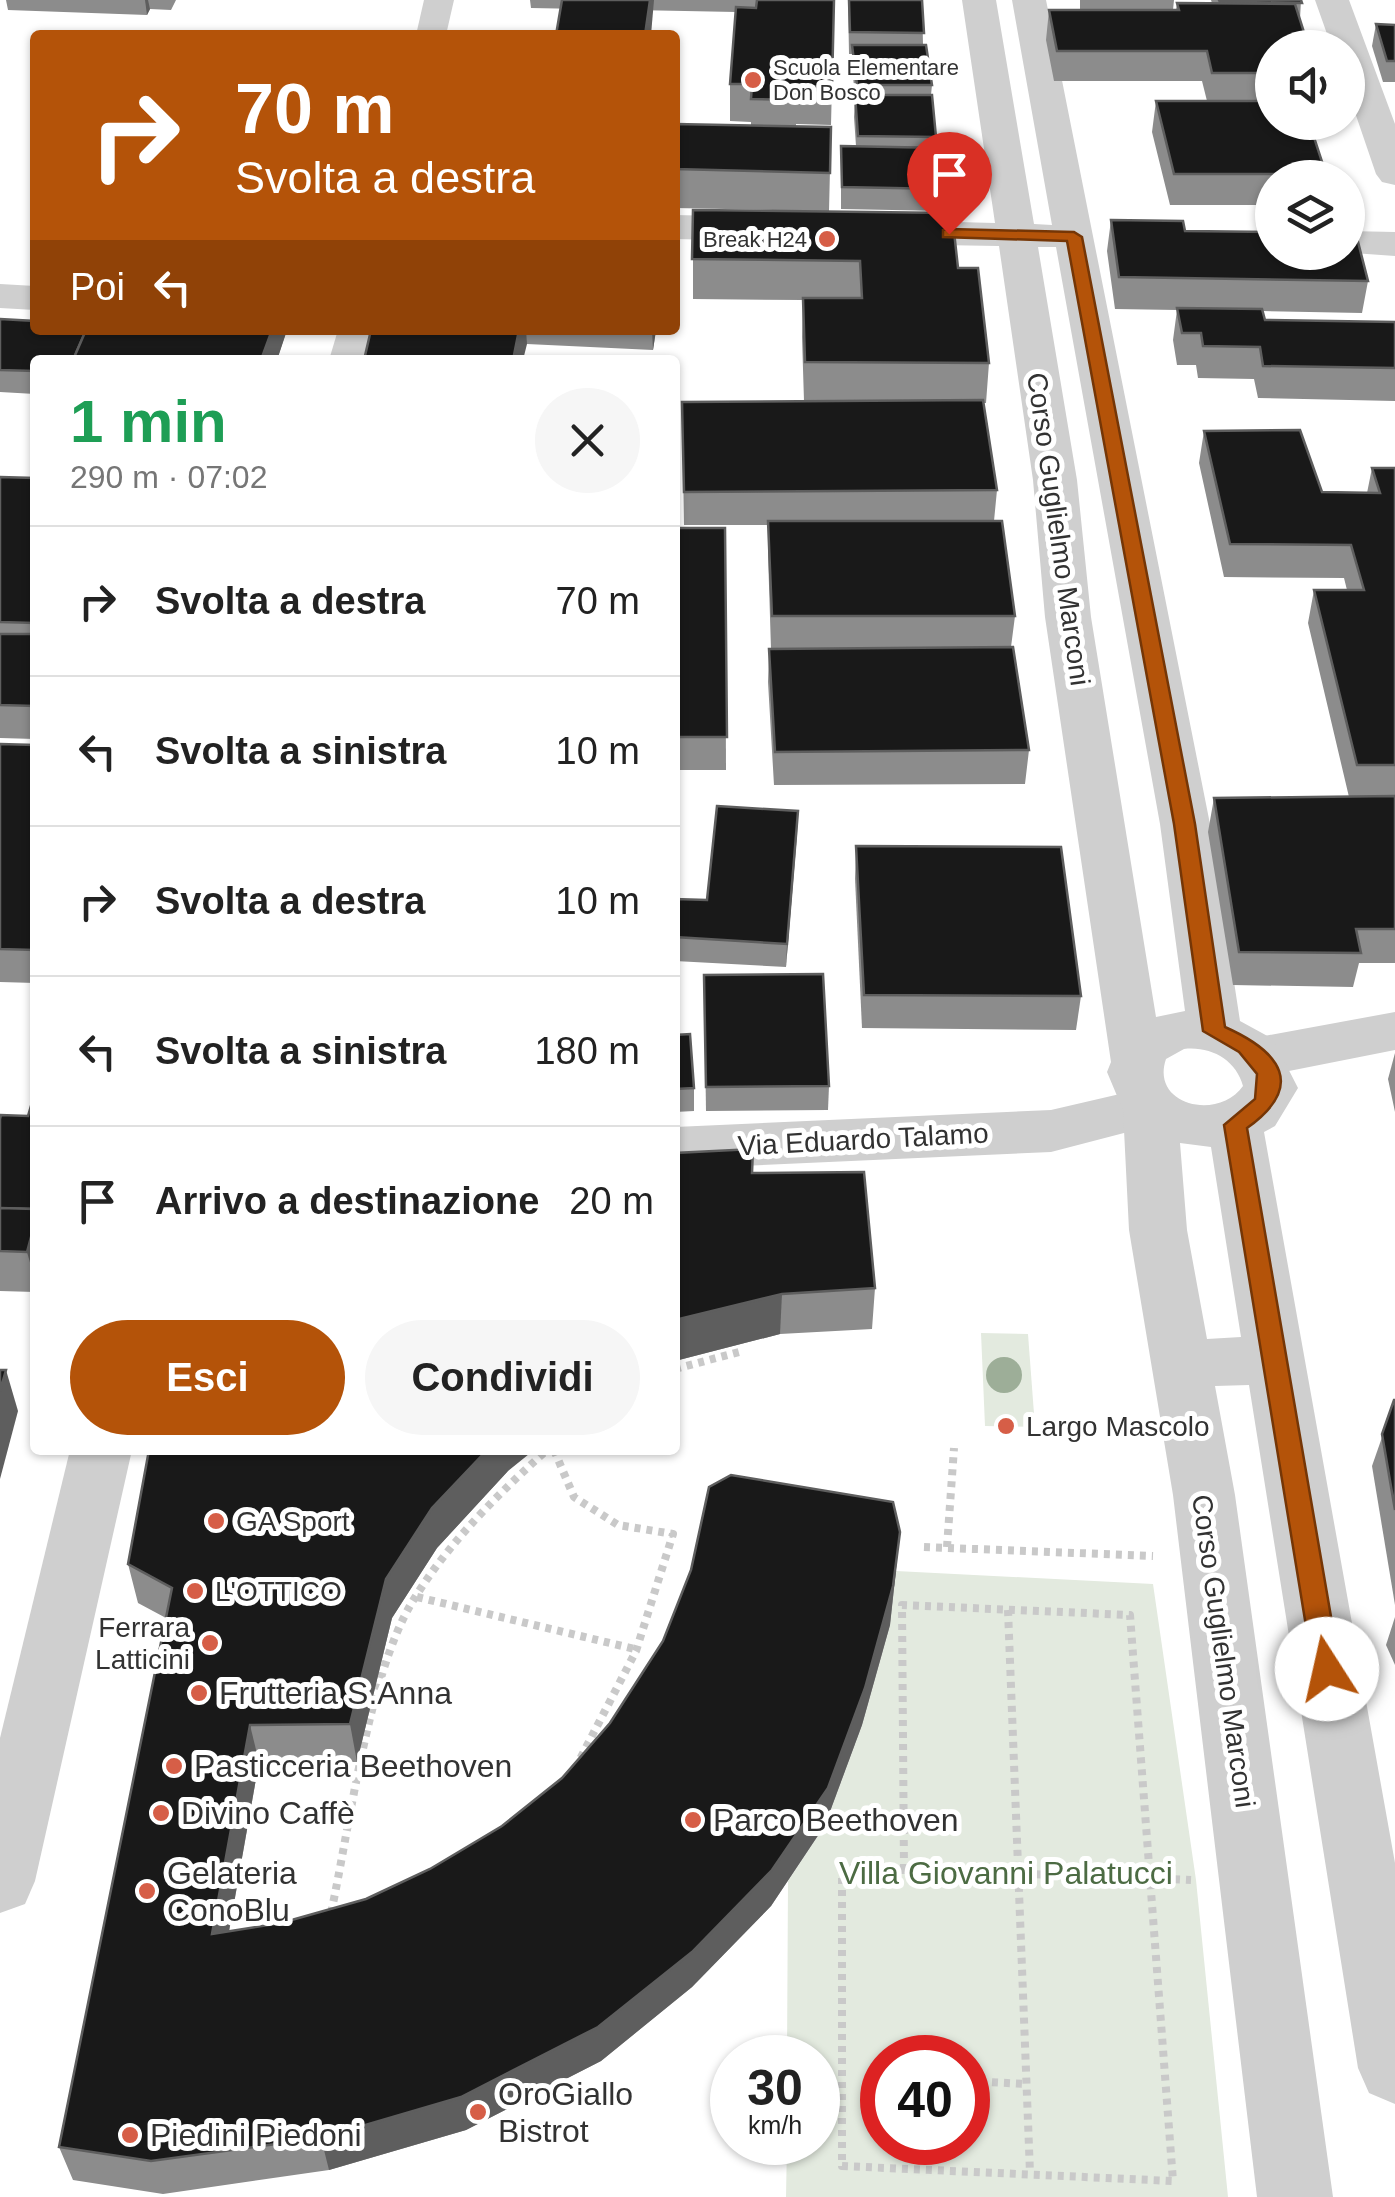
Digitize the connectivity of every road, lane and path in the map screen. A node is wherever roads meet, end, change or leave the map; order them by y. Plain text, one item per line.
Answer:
1 (439, 0) edge
2 (979, 0) edge
3 (1029, 0) edge
4 (1332, 0) edge
5 (432, 30) edge
6 (1395, 174) edge
7 (680, 227) edge
8 (1016, 235) junction
9 (1074, 237) junction
10 (1120, 238) edge
11 (1365, 243) edge
12 (1395, 244) edge
13 (0, 296) edge
14 (30, 298) edge
15 (1048, 438) junction
16 (1112, 440) junction
17 (1068, 617) junction
18 (1146, 617) junction
19 (1395, 1032) edge
20 (1237, 1044) junction
21 (1146, 1108) junction
22 (1235, 1125) junction
23 (680, 1148) edge
24 (739, 1352) edge
25 (1273, 1360) junction
26 (1181, 1364) junction
27 (680, 1368) edge
28 (954, 1448) dead end
29 (100, 1455) edge
30 (541, 1455) edge
31 (556, 1455) edge
32 (924, 1546) dead end
33 (948, 1547) junction
34 (1212, 1559) junction
35 (417, 1597) junction
36 (1008, 1610) junction
37 (639, 1650) junction
38 (567, 1772) edge
39 (904, 1871) junction
40 (1018, 1874) junction
41 (1150, 1878) junction
42 (0, 1881) edge
43 (1255, 1881) junction
44 (348, 1906) edge
45 (1395, 2068) edge
46 (990, 2082) edge
47 (1026, 2084) junction
48 (1030, 2174) junction
49 (1295, 2197) edge

1 - 5 street
2 - 8 street, Corso Guglielmo Marconi
3 - 9 street
4 - 6 street
7 - 8 street
8 - 9 street
8 - 15 street, Corso Guglielmo Marconi
9 - 10 street
9 - 16 street
11 - 12 street
13 - 14 street
15 - 16 street
15 - 17 street, Corso Guglielmo Marconi
16 - 18 street
17 - 18 street
17 - 21 street, Corso Guglielmo Marconi
18 - 20 street
19 - 20 street
20 - 21 street
20 - 22 street
21 - 22 street
21 - 23 street, Via Eduardo Talamo
21 - 26 street, Corso Guglielmo Marconi
22 - 25 street
24 - 27 path
25 - 26 street
25 - 45 street
26 - 34 street, Corso Guglielmo Marconi
28 - 33 path
29 - 42 street
30 - 35 path
31 - 37 path
32 - 33 path
33 - 34 path
34 - 43 street, Corso Guglielmo Marconi
35 - 37 path
35 - 44 path
36 - 39 path
36 - 40 path
36 - 41 path
37 - 38 path
39 - 40 path
39 - 48 path
40 - 41 path
40 - 47 path
41 - 43 path
41 - 48 path
43 - 49 street, Corso Guglielmo Marconi
46 - 47 path
47 - 48 path

